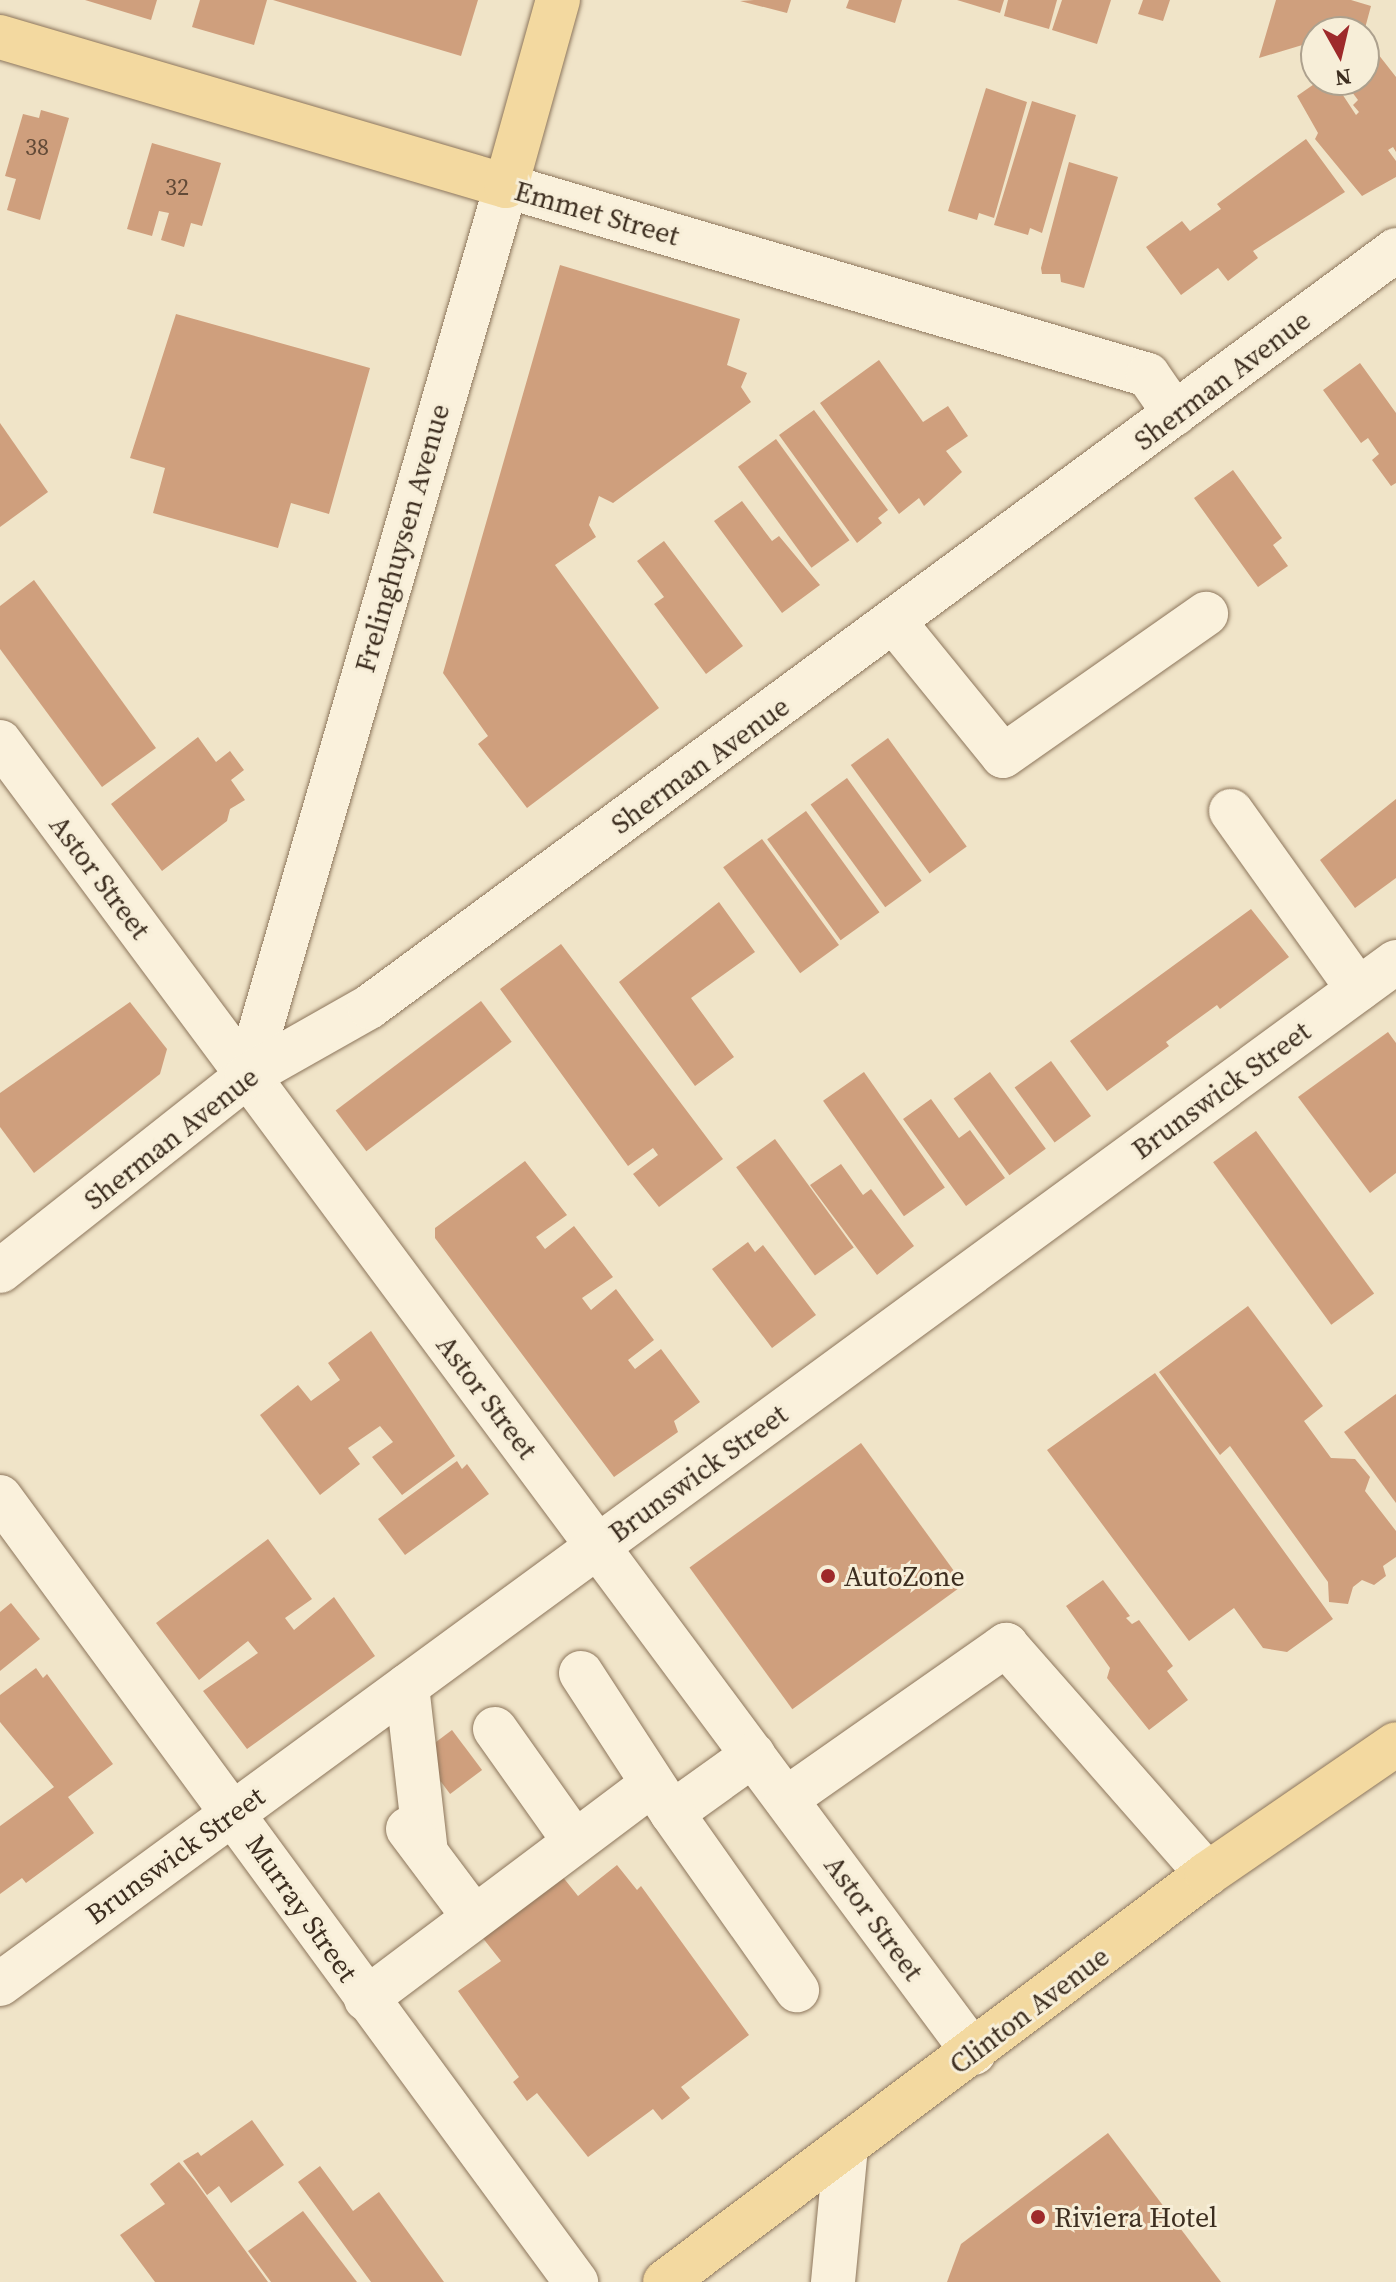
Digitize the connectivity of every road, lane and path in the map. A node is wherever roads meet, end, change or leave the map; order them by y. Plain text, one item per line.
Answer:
1 (558, 0) edge
2 (0, 37) edge
3 (506, 186) junction
4 (1396, 250) edge
5 (1175, 414) junction
6 (1206, 614) dead end
7 (895, 623) junction
8 (0, 742) edge
9 (1231, 811) dead end
10 (1396, 962) edge
11 (1358, 989) junction
12 (247, 1076) junction
13 (0, 1271) edge
14 (0, 1497) edge
15 (598, 1546) junction
16 (581, 1673) dead end
17 (407, 1686) junction
18 (495, 1729) dead end
19 (1396, 1744) edge
20 (753, 1755) junction
21 (662, 1798) junction
22 (786, 1799) junction
23 (394, 1810) dead end
24 (234, 1811) junction
25 (575, 1842) junction
26 (426, 1852) junction
27 (1207, 1874) junction
28 (474, 1917) junction
29 (0, 1984) edge
30 (797, 1990) dead end
31 (366, 1999) junction
32 (974, 2053) junction
33 (846, 2146) junction
34 (576, 2282) edge
35 (665, 2282) edge
36 (833, 2282) edge

1 - 3 main road, Frelinghuysen Avenue
2 - 3 main road, Emmet Street
3 - 5 street, Emmet Street
3 - 12 street, Frelinghuysen Avenue
4 - 5 street, Sherman Avenue
5 - 7 street, Sherman Avenue
6 - 7 street
7 - 12 street, Sherman Avenue
8 - 12 street, Astor Street
9 - 11 street
10 - 11 street, Brunswick Street
11 - 15 street, Brunswick Street
12 - 13 street, Sherman Avenue
12 - 15 street, Astor Street
14 - 24 street, Murray Street
15 - 17 street, Brunswick Street
15 - 20 street, Astor Street
16 - 21 street
17 - 24 street, Brunswick Street
17 - 26 street
18 - 25 street
19 - 27 main road, Clinton Avenue
20 - 21 street
20 - 22 street, Astor Street
21 - 25 street
21 - 30 street
22 - 27 street
22 - 32 street, Astor Street
23 - 26 street
24 - 29 street, Brunswick Street
24 - 31 street, Murray Street
25 - 28 street
26 - 28 street
27 - 32 main road, Clinton Avenue
28 - 31 street
31 - 34 street, Murray Street
32 - 33 main road, Clinton Avenue
33 - 35 main road, Clinton Avenue
33 - 36 street

